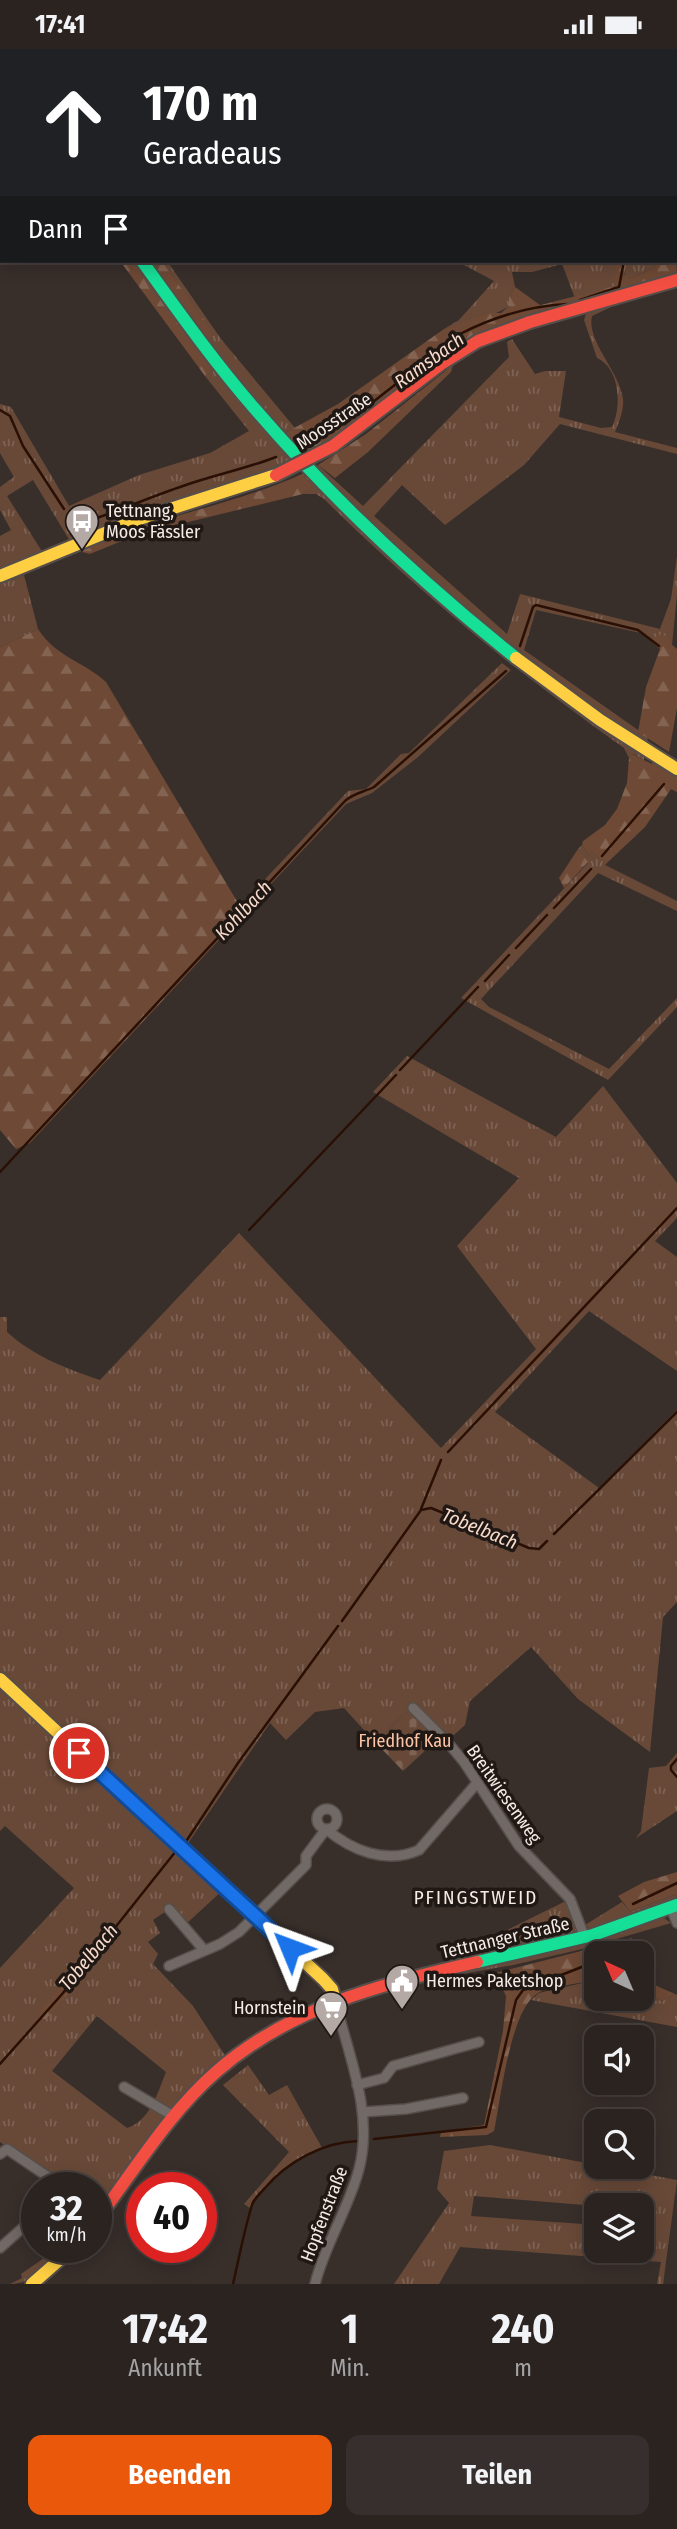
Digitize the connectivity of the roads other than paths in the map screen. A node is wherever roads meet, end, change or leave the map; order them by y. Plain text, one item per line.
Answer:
1 (143, 263) edge
2 (677, 280) edge
3 (0, 576) edge
4 (677, 769) edge
5 (0, 1679) edge
6 (413, 1708) dead end
7 (477, 1783) junction
8 (674, 1906) edge
9 (169, 1909) dead end
10 (255, 1915) junction
11 (677, 1923) edge
12 (584, 1938) junction
13 (204, 1950) junction
14 (169, 1966) dead end
15 (335, 2000) junction
16 (479, 2042) dead end
17 (357, 2085) junction
18 (124, 2087) dead end
19 (463, 2098) dead end
20 (363, 2112) junction
21 (175, 2117) junction
22 (3, 2151) edge
23 (36, 2172) edge
24 (112, 2198) edge
25 (21, 2229) edge
26 (0, 2248) edge
27 (58, 2263) edge
28 (32, 2284) edge
29 (316, 2284) edge

1 - 4 main road
2 - 3 main road, Moosstraße, bridge
5 - 10 main road
6 - 7 street, Breitwiesenweg
7 - 10 street
7 - 12 street, Breitwiesenweg
8 - 11 street
8 - 12 main road, Tettnanger Straße
9 - 13 street
10 - 13 street
10 - 15 main road
12 - 15 main road, Tettnanger Straße
13 - 14 street
15 - 17 street, Hopfenstraße
15 - 21 main road, Tettnanger Straße
16 - 17 street
17 - 20 street, Hopfenstraße
18 - 21 street
19 - 20 street
20 - 29 street, Hopfenstraße
21 - 24 main road, Tettnanger Straße
22 - 23 street
25 - 26 street
27 - 28 main road

